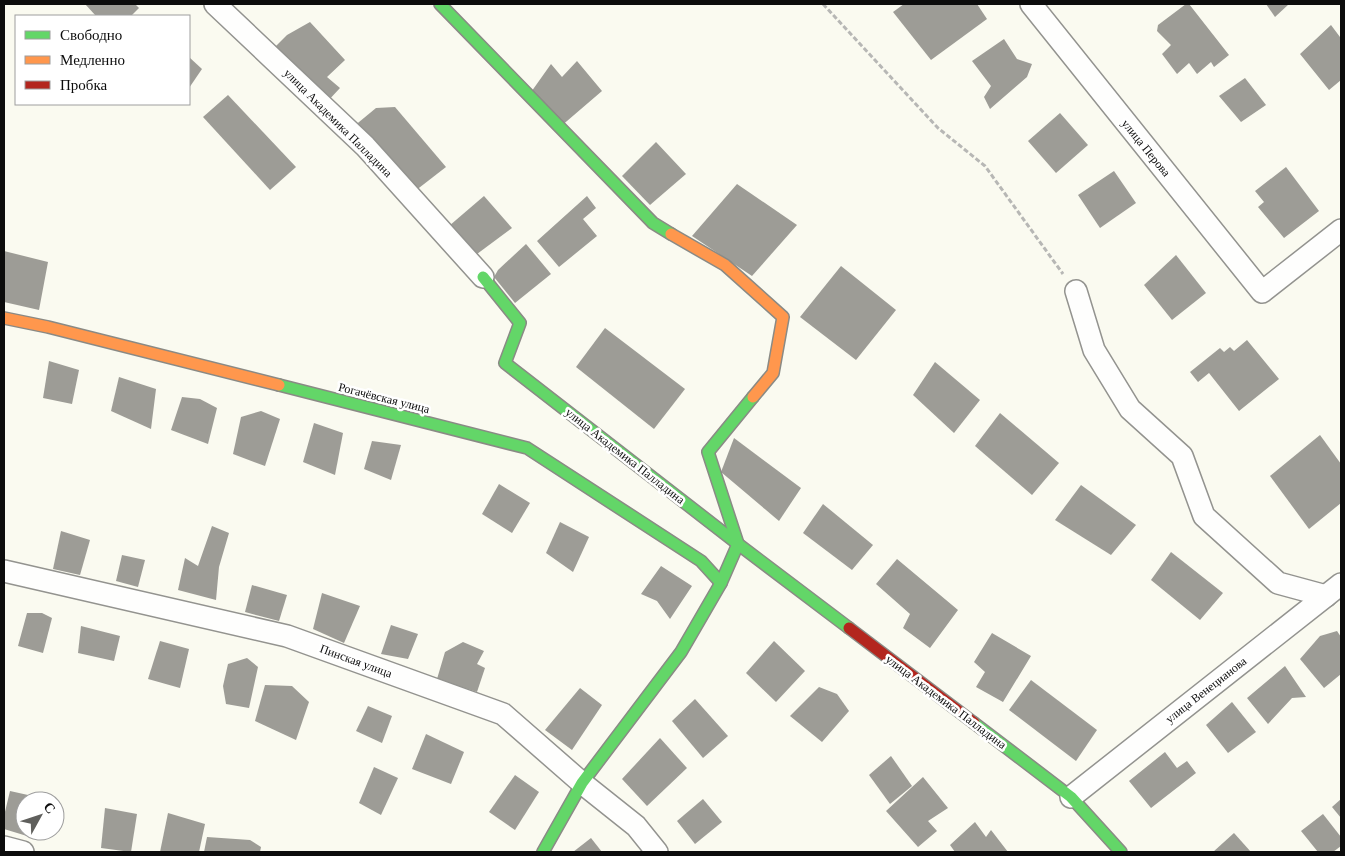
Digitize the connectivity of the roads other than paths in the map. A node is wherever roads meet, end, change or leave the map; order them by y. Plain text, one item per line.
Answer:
1 (215, 4) edge
2 (440, 4) edge
3 (1031, 4) edge
4 (1341, 230) edge
5 (483, 277) joint
6 (1076, 291) road end
7 (4, 318) edge
8 (738, 544) junction
9 (4, 570) edge
10 (721, 583) junction
11 (1333, 590) edge
12 (582, 783) junction
13 (1071, 796) junction
14 (4, 847) edge
15 (23, 852) edge
16 (543, 852) edge
17 (657, 852) edge
18 (1121, 852) edge

1 - 5 street, улица Академика Палладина
2 - 8 street
3 - 4 street, улица Перова
5 - 8 street, улица Академика Палладина
6 - 11 street
7 - 10 street, Рогачёвская улица
8 - 10 street
8 - 13 street, улица Академика Палладина
9 - 12 street, Пинская улица
10 - 12 street
11 - 13 street, улица Венецианова
12 - 16 street
12 - 17 street, Пинская улица
13 - 18 street, улица Академика Палладина
14 - 15 street

